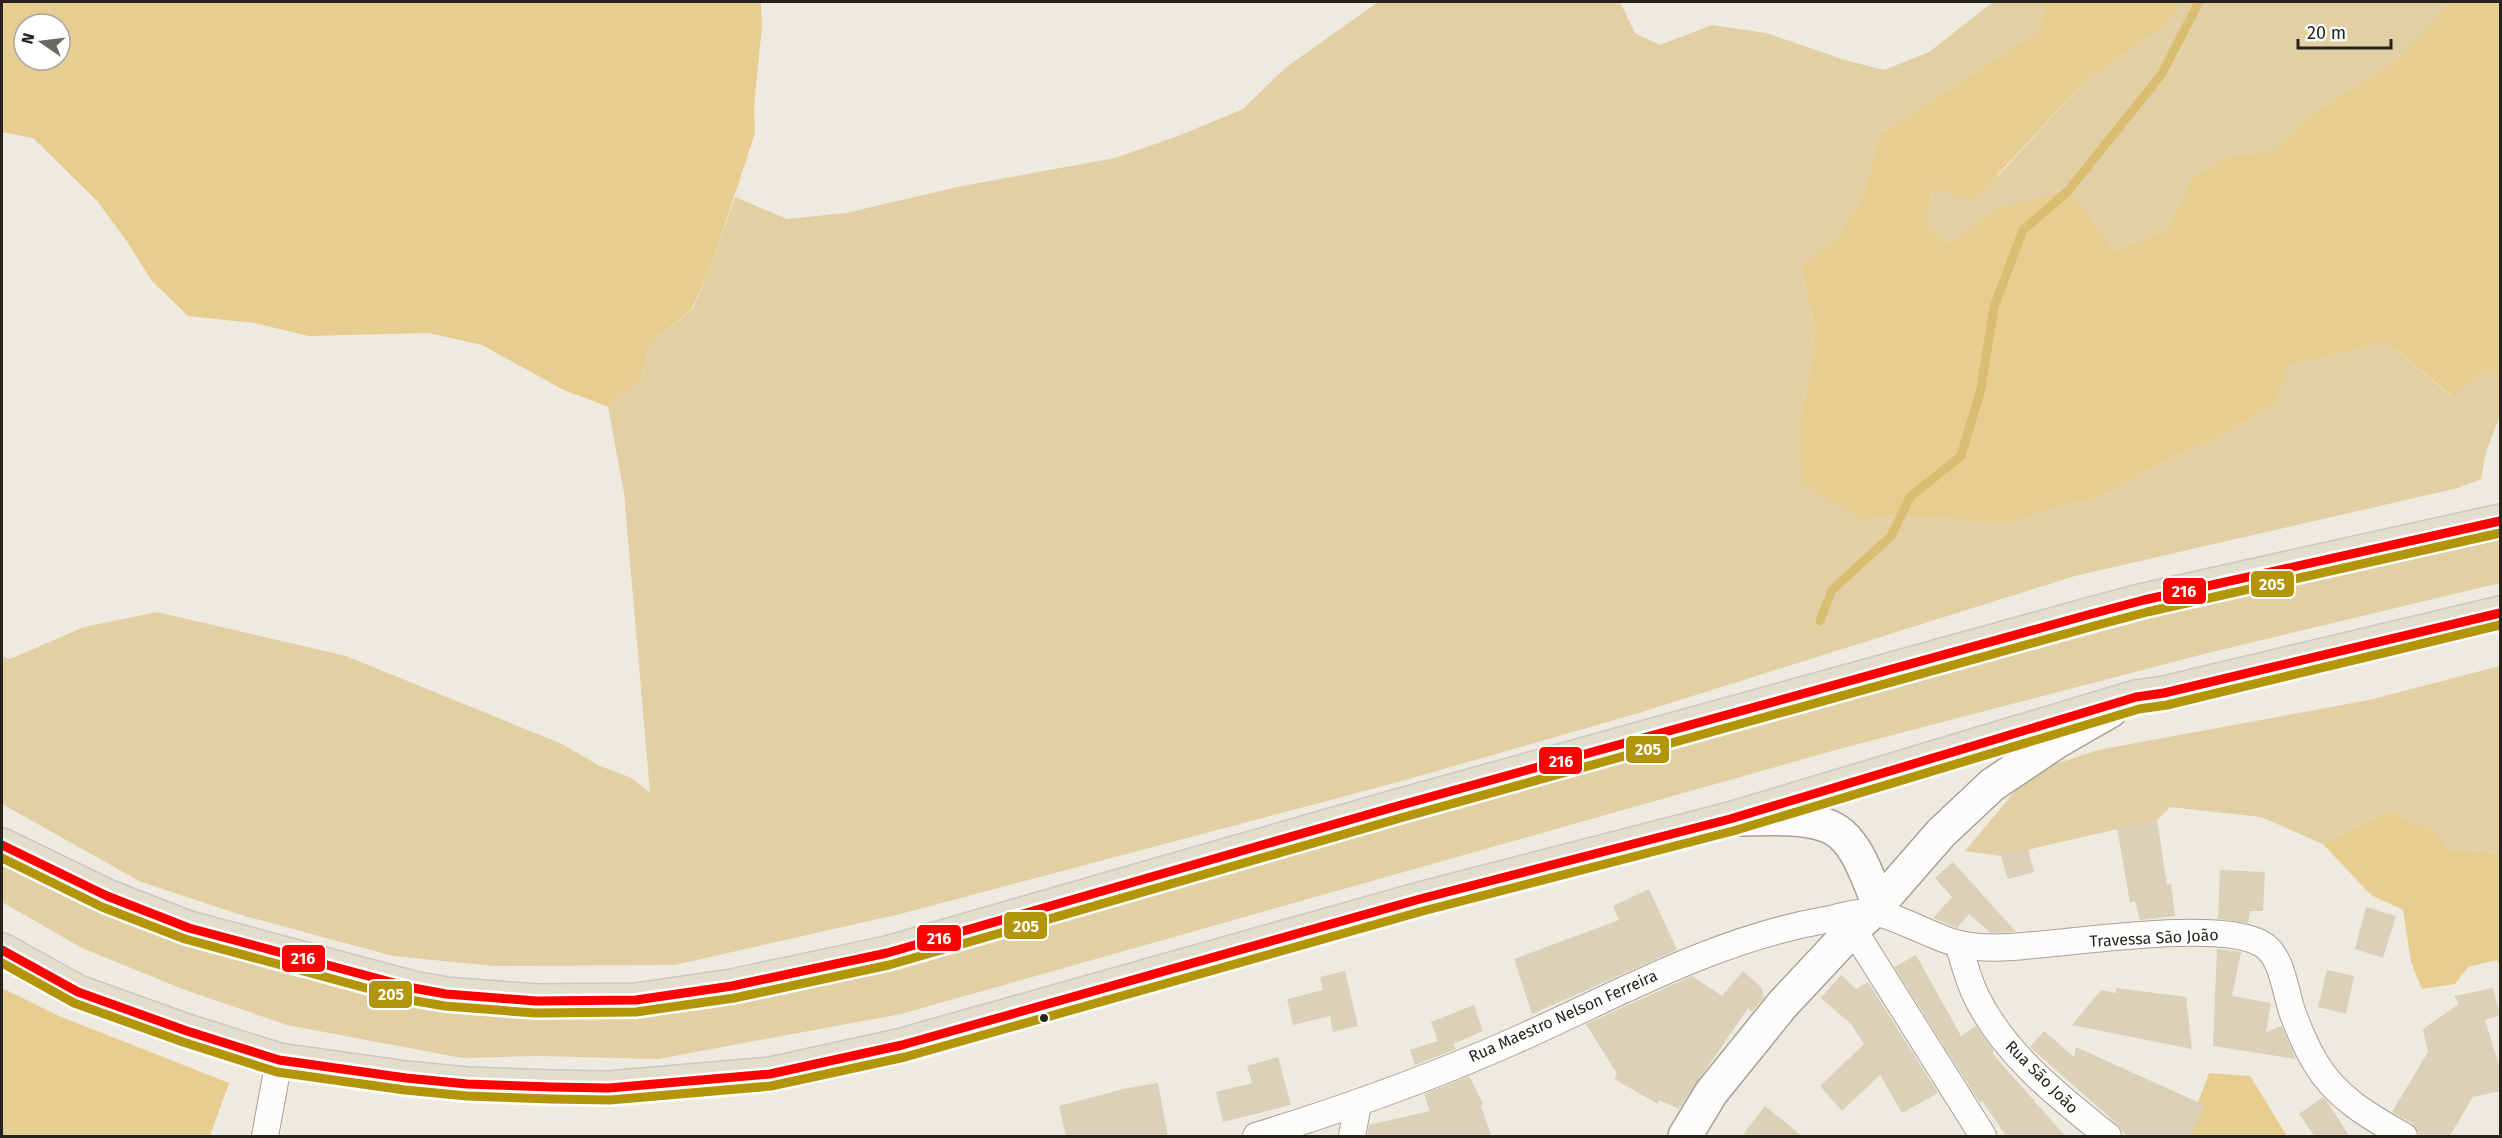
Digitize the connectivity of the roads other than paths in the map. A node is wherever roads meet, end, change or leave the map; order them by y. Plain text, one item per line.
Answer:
1 (2500, 521) edge
2 (2500, 613) edge
3 (2136, 697) junction
4 (1730, 819) junction
5 (2, 845) edge
6 (1868, 915) junction
7 (1958, 944) junction
8 (2, 950) edge
9 (279, 1060) junction
10 (1358, 1104) junction
11 (265, 1137) edge
12 (1256, 1137) edge
13 (1352, 1137) edge
14 (1685, 1137) edge
15 (1983, 1137) edge
16 (2108, 1137) edge
17 (2404, 1137) edge

1 - 5 highway
2 - 3 highway
3 - 4 highway
3 - 6 main road
4 - 6 main road
4 - 9 highway
6 - 7 street, Travessa São João
6 - 10 street, Rua Maestro Nelson Ferreira
6 - 14 main road
6 - 15 street
7 - 16 street, Rua São João
7 - 17 street, Travessa São João
8 - 9 highway
9 - 11 street
10 - 12 street, Rua Maestro Nelson Ferreira
10 - 13 street

